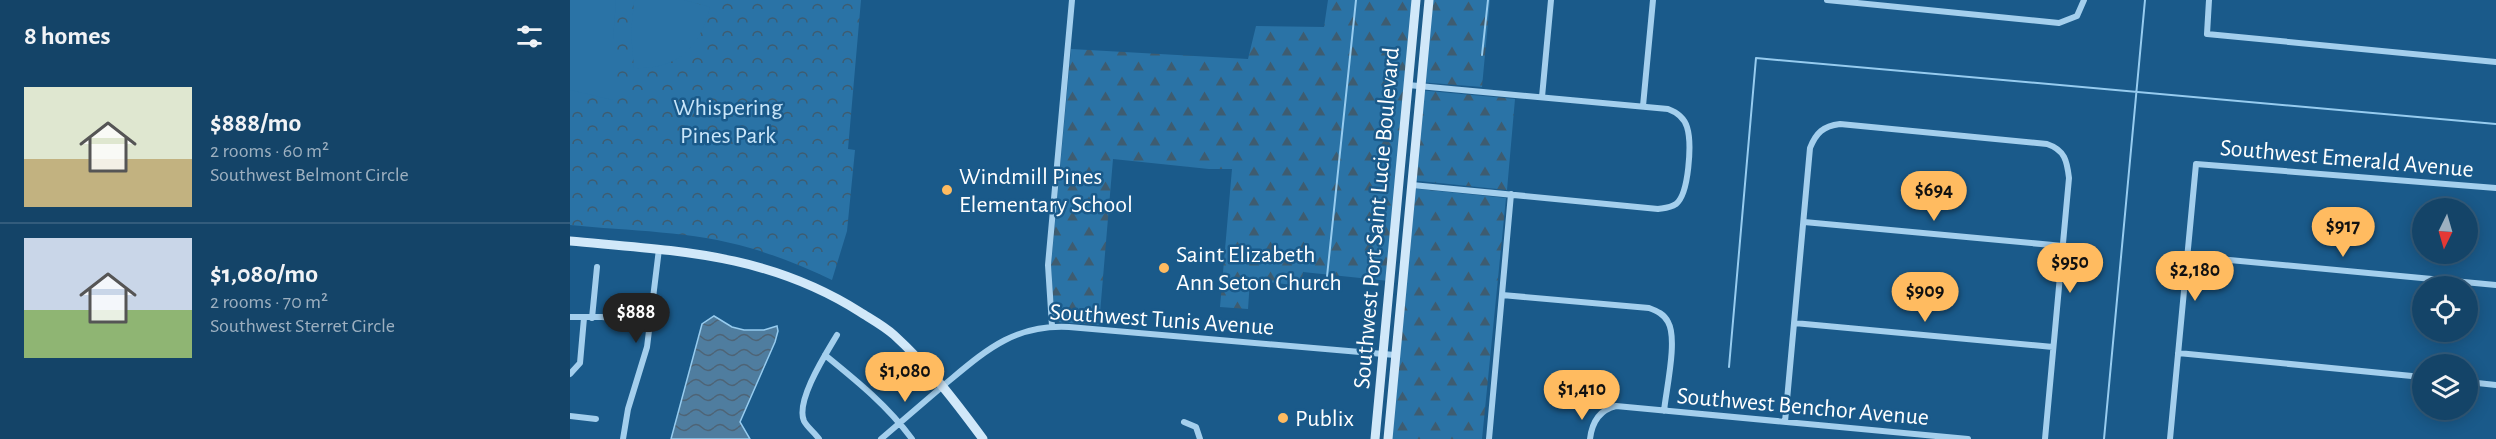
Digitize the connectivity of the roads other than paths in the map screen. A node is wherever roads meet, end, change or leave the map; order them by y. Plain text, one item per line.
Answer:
1 (1072, 0) edge
2 (1416, 0) edge
3 (1429, 0) edge
4 (1551, 0) edge
5 (1653, 0) edge
6 (1827, 0) edge
7 (2209, 0) edge
8 (2084, 2) edge
9 (2496, 62) edge
10 (1408, 85) junction
11 (1420, 86) junction
12 (1542, 97) junction
13 (1643, 106) junction
14 (1412, 185) junction
15 (2496, 188) edge
16 (1511, 194) junction
17 (1804, 222) junction
18 (570, 241) edge
19 (2063, 246) junction
20 (659, 249) junction
21 (2187, 256) junction
22 (597, 267) dead end
23 (2496, 285) edge
24 (1502, 295) junction
25 (570, 318) edge
26 (584, 318) junction
27 (592, 318) junction
28 (652, 322) junction
29 (1794, 323) junction
30 (1052, 326) junction
31 (837, 334) dead end
32 (2053, 347) junction
33 (2178, 353) junction
34 (1382, 354) junction
35 (1395, 355) junction
36 (825, 356) junction
37 (570, 374) edge
38 (2412, 376) edge
39 (2478, 383) edge
40 (944, 385) junction
41 (2496, 385) edge
42 (1664, 411) junction
43 (570, 416) edge
44 (596, 419) dead end
45 (900, 422) junction
46 (1184, 422) dead end
47 (1785, 422) junction
48 (623, 439) edge
49 (819, 439) edge
50 (881, 439) edge
51 (912, 439) edge
52 (983, 439) edge
53 (1200, 439) edge
54 (1375, 439) edge
55 (1388, 439) edge
56 (1489, 439) edge
57 (1590, 439) edge
58 (1968, 439) edge
59 (2044, 439) edge
60 (2170, 439) edge

1 - 30 street
2 - 10 main road, Southwest Port Saint Lucie Boulevard
3 - 11 main road, Southwest Port Saint Lucie Boulevard
4 - 12 street
5 - 13 street
6 - 8 street
7 - 9 street
10 - 11 street
10 - 34 main road, Southwest Port Saint Lucie Boulevard
11 - 12 street
11 - 14 main road, Southwest Port Saint Lucie Boulevard
12 - 13 street
13 - 16 street
14 - 16 street
14 - 35 main road, Southwest Port Saint Lucie Boulevard
15 - 21 street, Southwest Emerald Avenue
16 - 24 street
17 - 19 street
17 - 19 street
17 - 29 street
18 - 20 main road
19 - 32 street
20 - 28 street
20 - 40 main road
21 - 23 street
21 - 33 street
22 - 27 street
24 - 42 street
24 - 56 street
25 - 26 street
26 - 27 street
26 - 37 street
27 - 28 street
28 - 48 street
29 - 32 street
29 - 47 street
30 - 34 street, Southwest Tunis Avenue
30 - 40 street, Southwest Tunis Avenue
31 - 36 street
32 - 59 street
33 - 38 street
33 - 60 street
34 - 35 street, Southwest Tunis Avenue
34 - 54 main road, Southwest Port Saint Lucie Boulevard
35 - 55 main road, Southwest Port Saint Lucie Boulevard
36 - 45 street
36 - 49 street
39 - 41 street
40 - 45 street, Southwest Tunis Avenue
40 - 52 main road
42 - 47 street, Southwest Benchor Avenue
42 - 57 street, Southwest Benchor Avenue
43 - 44 street
45 - 50 street, Southwest Tunis Avenue
45 - 51 street
46 - 53 street
47 - 58 street, Southwest Benchor Avenue

